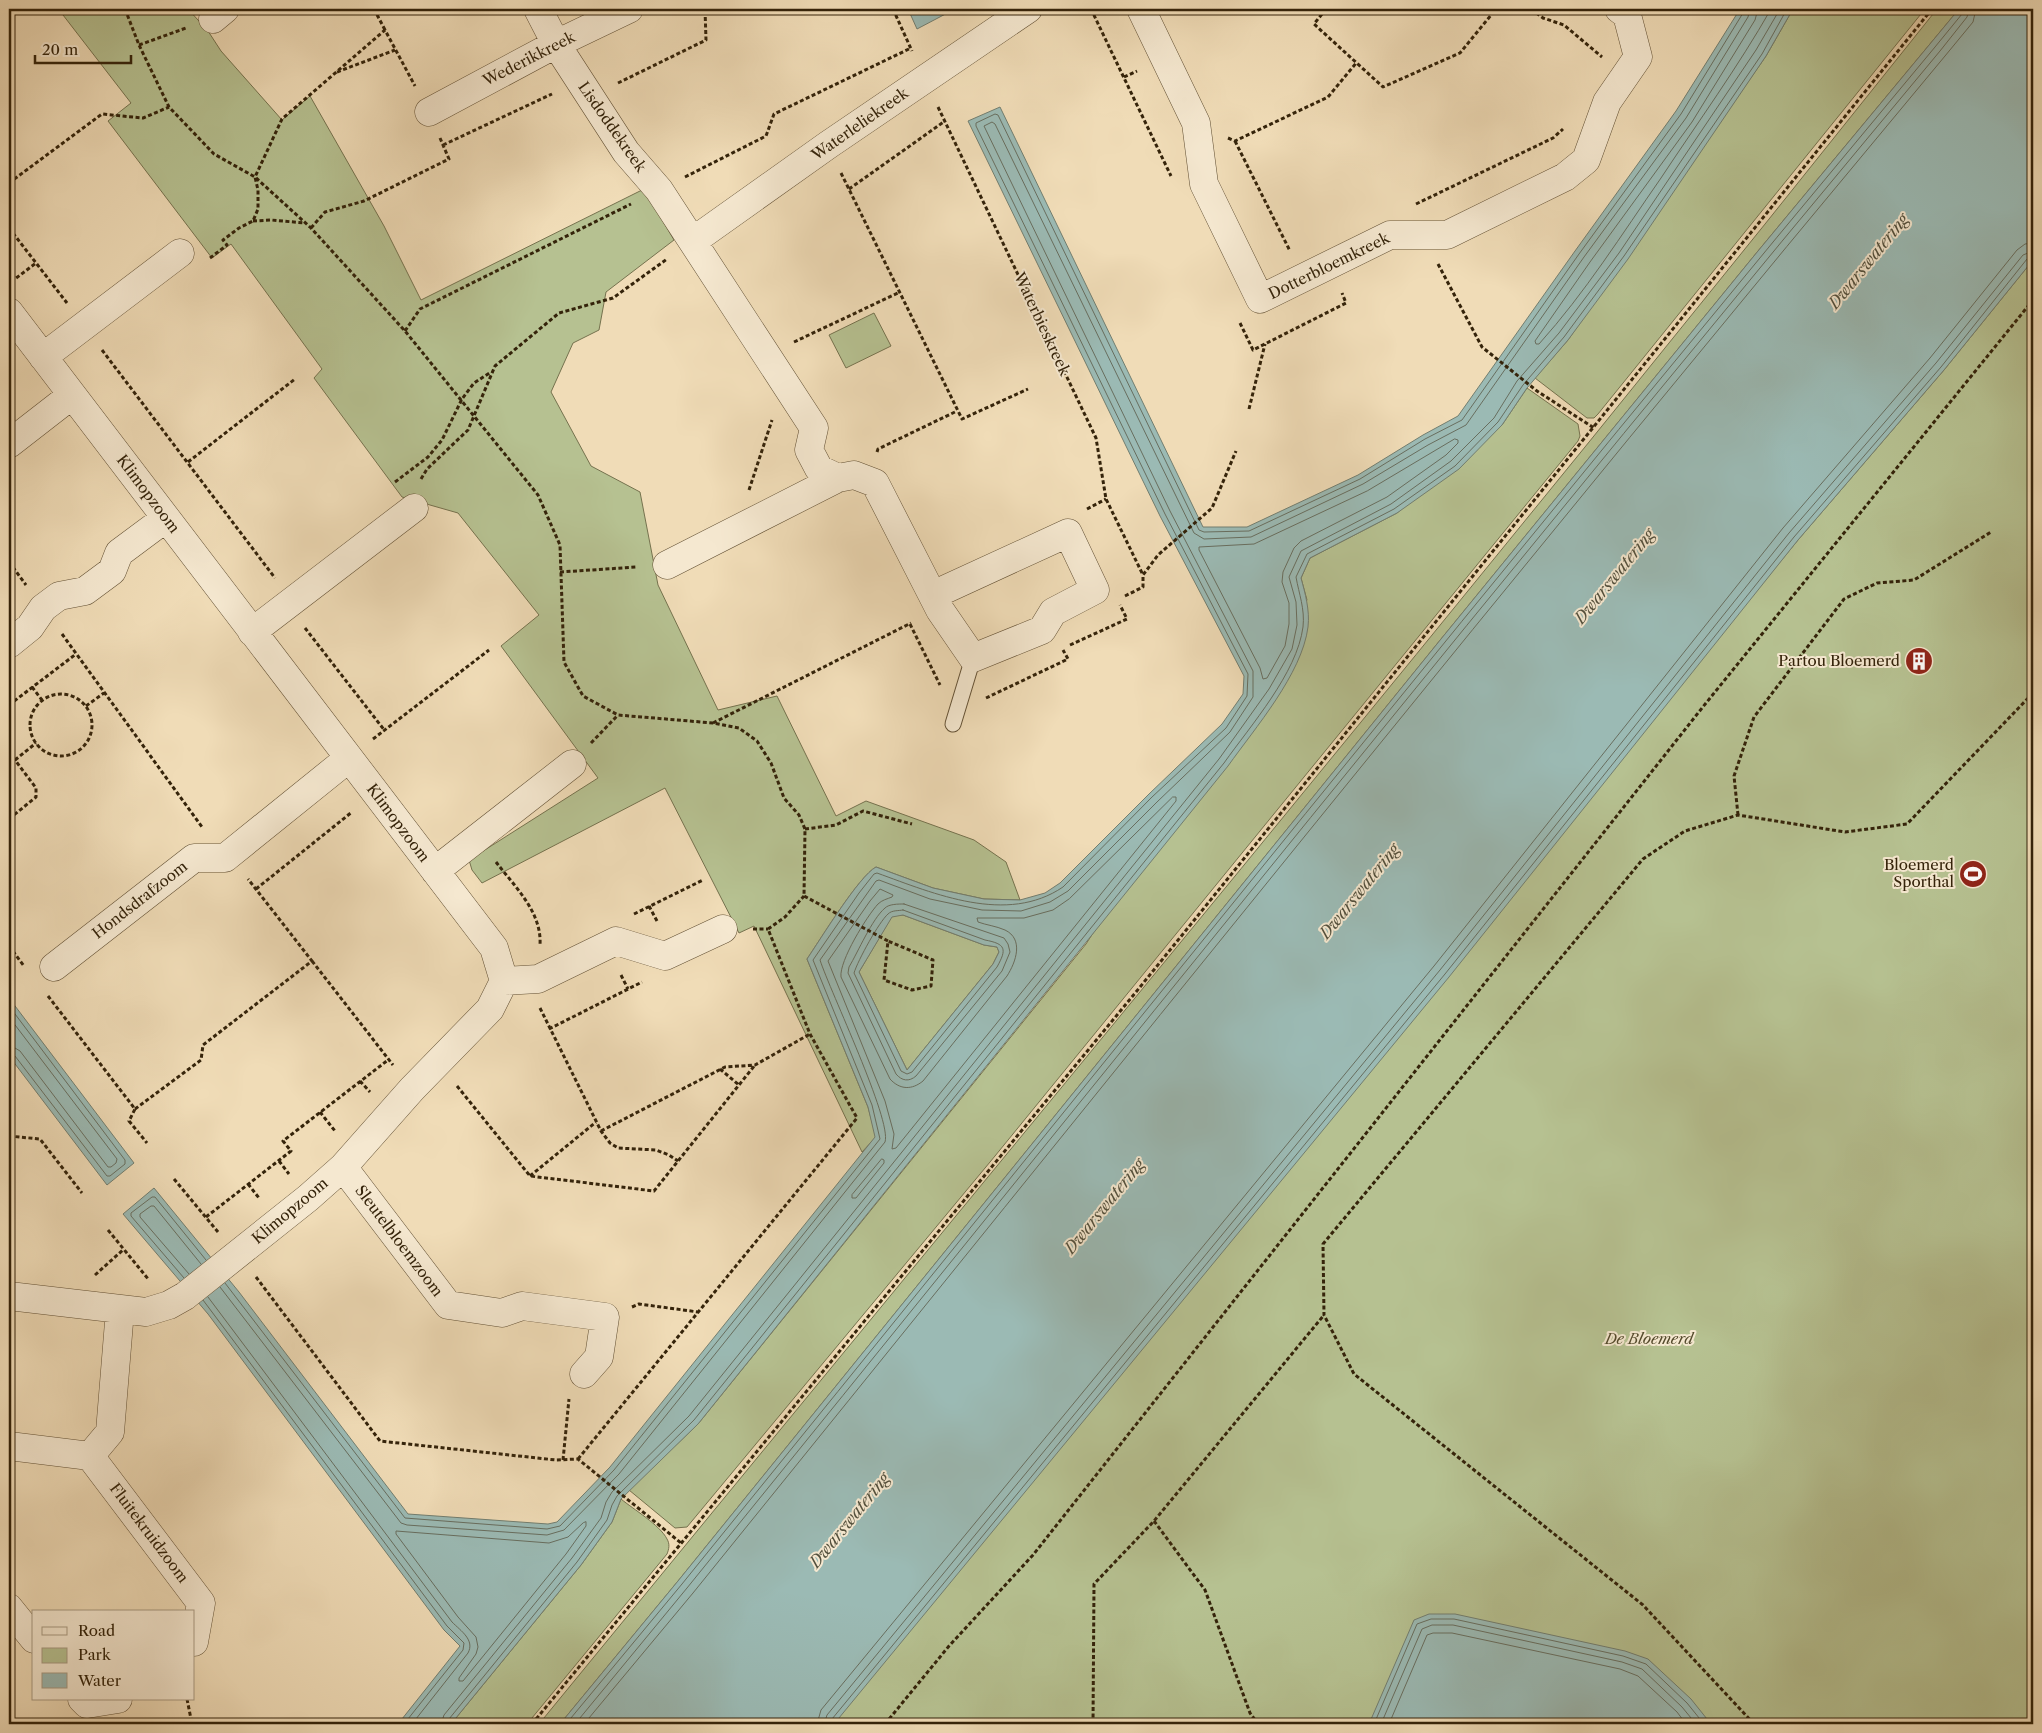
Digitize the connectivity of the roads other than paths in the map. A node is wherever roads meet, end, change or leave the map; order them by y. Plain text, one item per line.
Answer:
1 (538, 9) edge
2 (629, 9) edge
3 (1028, 9) edge
4 (1141, 9) edge
5 (1619, 9) edge
6 (556, 44) junction
7 (428, 112) road end
8 (693, 241) junction
9 (180, 253) road end
10 (9, 312) edge
11 (43, 357) junction
12 (72, 395) junction
13 (9, 444) edge
14 (838, 478) junction
15 (414, 508) road end
16 (166, 518) junction
17 (667, 564) road end
18 (936, 602) junction
19 (252, 632) junction
20 (9, 644) edge
21 (973, 658) junction
22 (953, 724) dead end
23 (349, 758) junction
24 (572, 764) road end
25 (435, 871) junction
26 (723, 929) dead end
27 (54, 967) dead end
28 (523, 980) junction
29 (343, 1167) junction
30 (9, 1296) edge
31 (120, 1310) junction
32 (584, 1374) road end
33 (9, 1446) edge
34 (90, 1456) junction
35 (9, 1608) edge
36 (195, 1636) edge
37 (32, 1637) edge
38 (83, 1700) edge
39 (112, 1700) edge

1 - 6 street, Lisdoddekreek
2 - 6 street, Wederikkreek
3 - 8 street, Waterleliekreek
4 - 5 street, Dotterbloemkreek
6 - 7 street, Wederikkreek
6 - 8 street, Lisdoddekreek
8 - 14 street
9 - 11 street
10 - 11 street, Klimopzoom
11 - 12 street, Klimopzoom
12 - 13 street
12 - 16 street, Klimopzoom
14 - 17 street
14 - 18 street
15 - 19 street
16 - 19 street, Klimopzoom
16 - 20 street
18 - 21 street
18 - 21 street
19 - 23 street, Klimopzoom
21 - 22 lane
23 - 25 street, Klimopzoom
23 - 27 street, Hondsdrafzoom
24 - 25 street, Klimopzoom
25 - 28 street, Klimopzoom
26 - 28 street
28 - 29 street, Klimopzoom
29 - 31 street, Klimopzoom
29 - 32 street, Sleutelbloemzoom
30 - 31 street, Klimopzoom
31 - 34 street
33 - 34 street
34 - 36 street, Fluitekruidzoom
35 - 37 street
38 - 39 street

